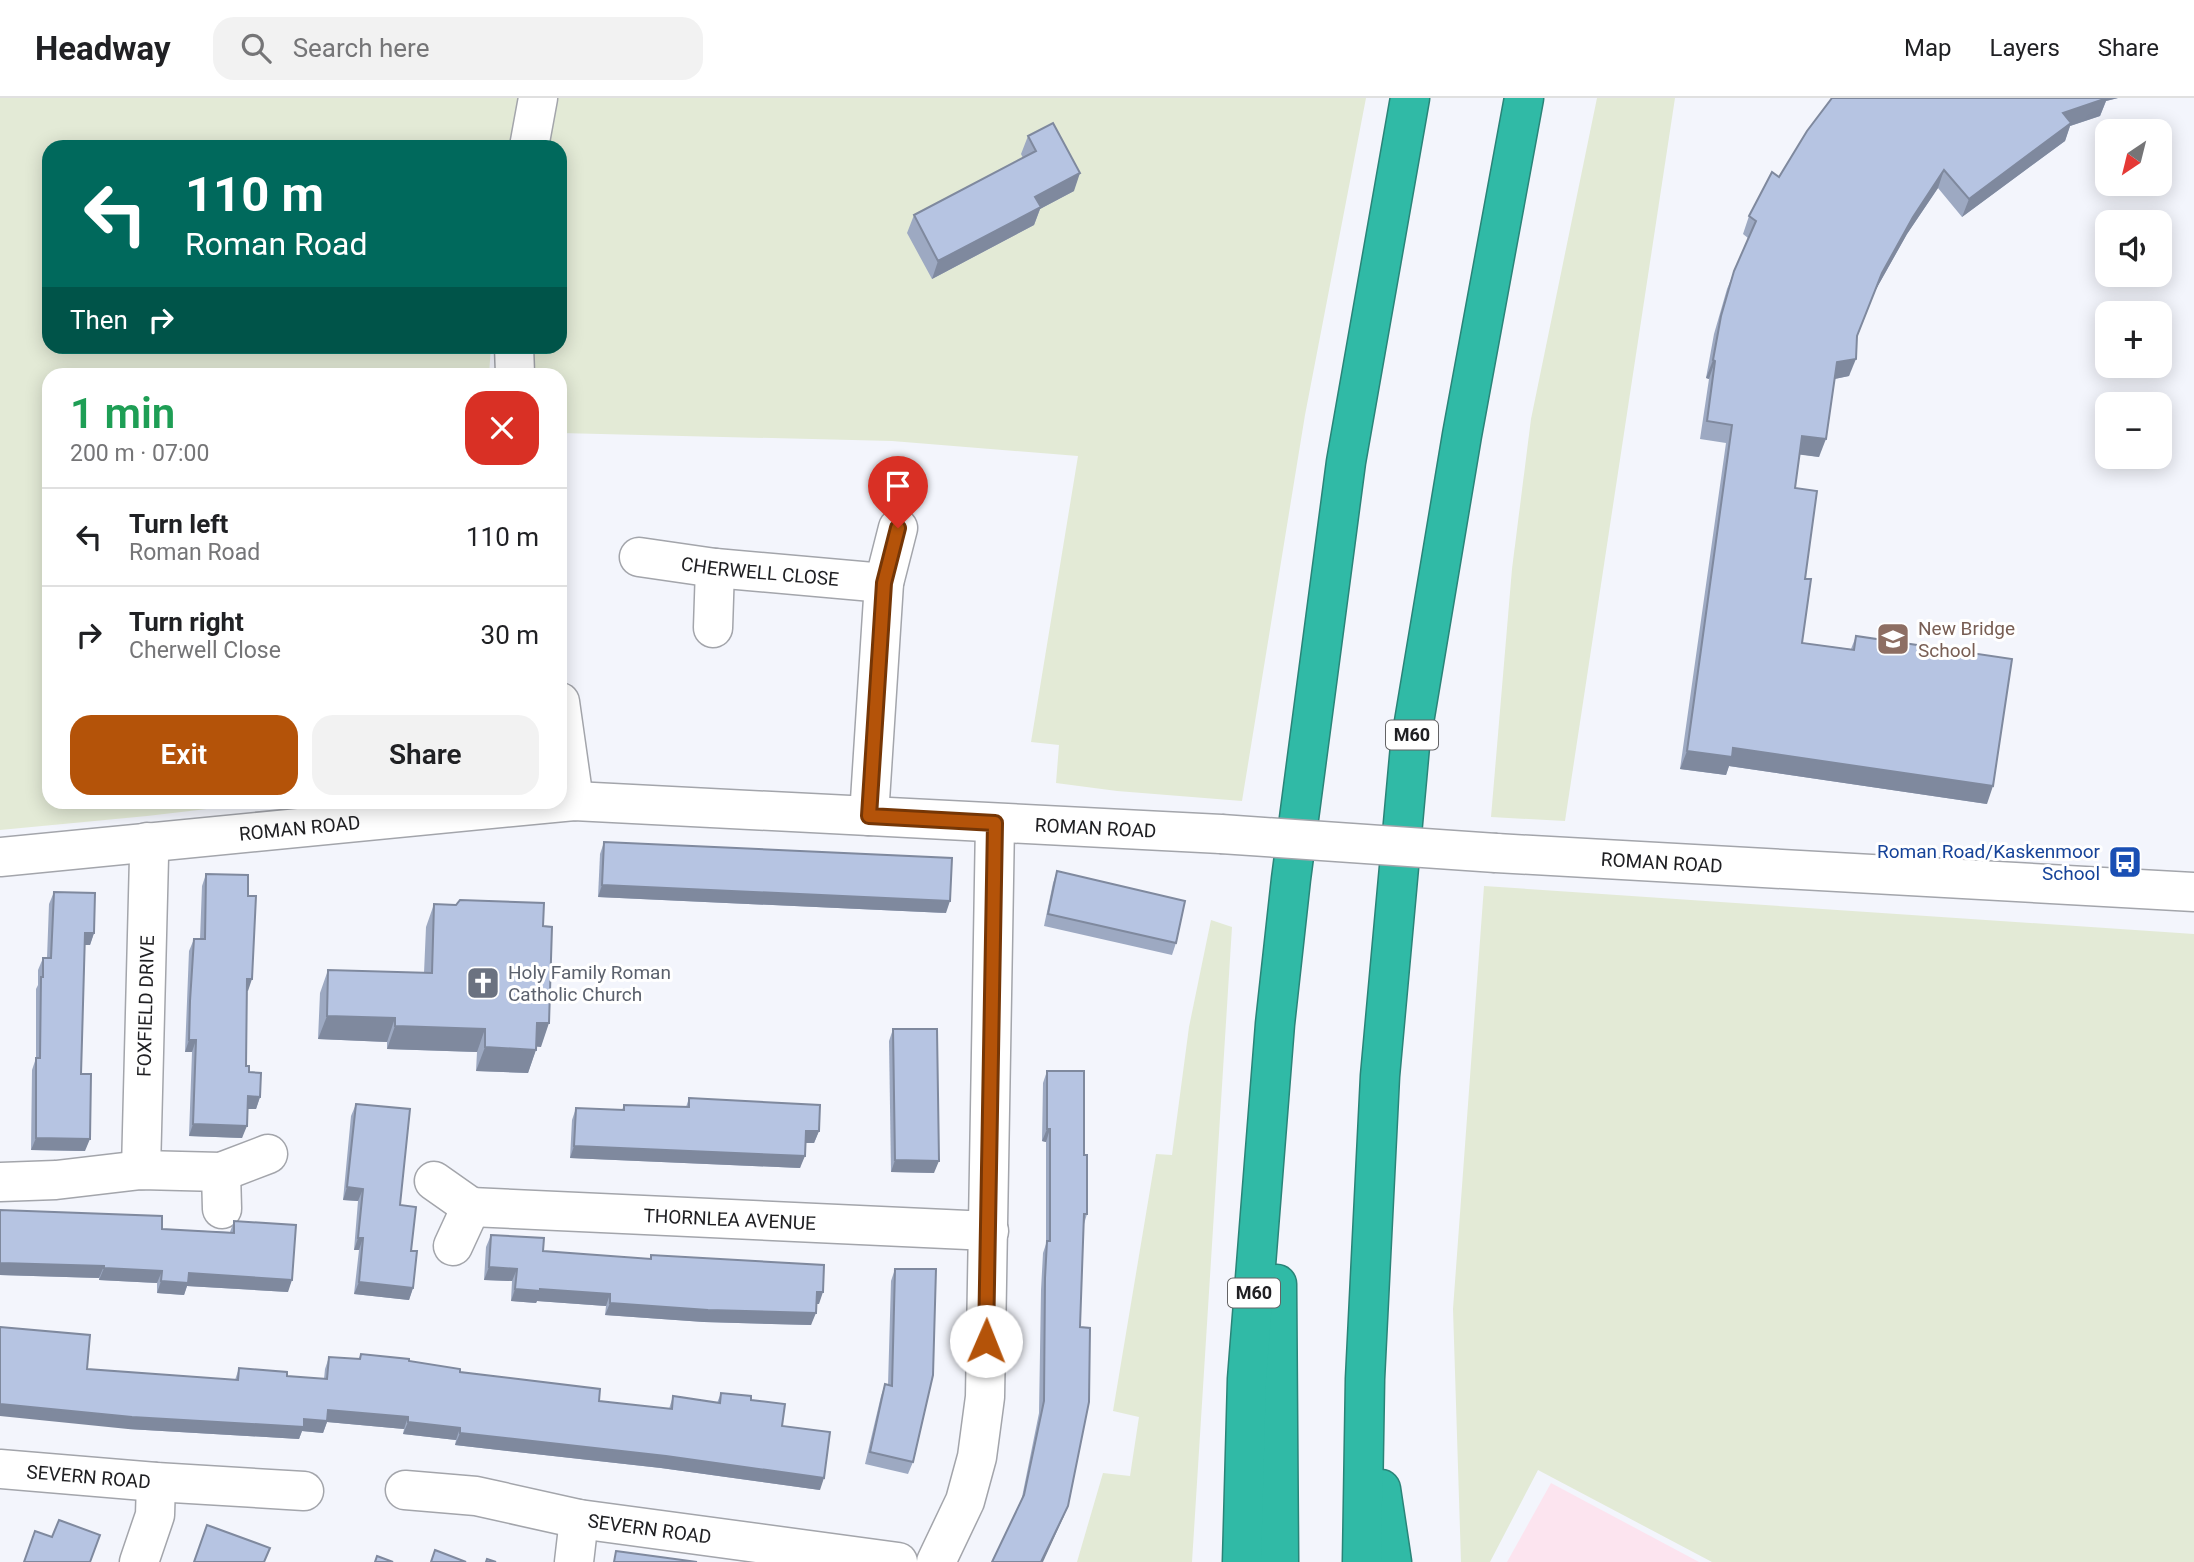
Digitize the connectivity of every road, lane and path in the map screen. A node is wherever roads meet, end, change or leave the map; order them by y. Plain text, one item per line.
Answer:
1 (538, 98) edge
2 (1410, 98) edge
3 (1524, 98) edge
4 (530, 140) edge
5 (898, 528) dead end
6 (639, 558) dead end
7 (715, 568) junction
8 (884, 583) junction
9 (713, 628) dead end
10 (567, 752) edge
11 (574, 801) junction
12 (567, 802) edge
13 (491, 809) edge
14 (869, 816) junction
15 (995, 823) junction
16 (147, 842) junction
17 (0, 857) edge
18 (2194, 892) edge
19 (1275, 1024) junction
20 (268, 1154) dead end
21 (141, 1170) junction
22 (221, 1172) junction
23 (434, 1181) dead end
24 (0, 1182) edge
25 (471, 1207) junction
26 (222, 1209) dead end
27 (989, 1231) junction
28 (453, 1246) dead end
29 (1365, 1379) junction
30 (0, 1469) edge
31 (156, 1482) junction
32 (304, 1490) dead end
33 (405, 1490) dead end
34 (579, 1520) junction
35 (139, 1562) edge
36 (574, 1562) edge
37 (898, 1562) edge
38 (936, 1562) edge
39 (1242, 1562) edge
40 (1279, 1562) edge
41 (1362, 1562) edge
42 (1392, 1562) edge

1 - 4 street
2 - 19 highway, M60
3 - 29 highway, M60
5 - 8 street
6 - 7 street, CHERWELL CLOSE
7 - 8 street, CHERWELL CLOSE
7 - 9 street
8 - 14 street
10 - 11 street
11 - 12 street, ROMAN ROAD
11 - 14 street, ROMAN ROAD
13 - 16 street, ROMAN ROAD
14 - 15 street, ROMAN ROAD
15 - 18 street, ROMAN ROAD, bridge
15 - 27 street
16 - 17 street, ROMAN ROAD
16 - 21 street, FOXFIELD DRIVE
19 - 39 highway, M60
19 - 40 highway, M60
20 - 22 street
21 - 22 street
21 - 24 street
22 - 26 street
23 - 25 street
25 - 27 street, THORNLEA AVENUE
25 - 28 street
27 - 38 street
29 - 41 highway, M60
29 - 42 highway, M60
30 - 31 street, SEVERN ROAD
31 - 32 street, SEVERN ROAD
31 - 35 street
33 - 34 street, SEVERN ROAD
34 - 36 street
34 - 37 street, SEVERN ROAD

